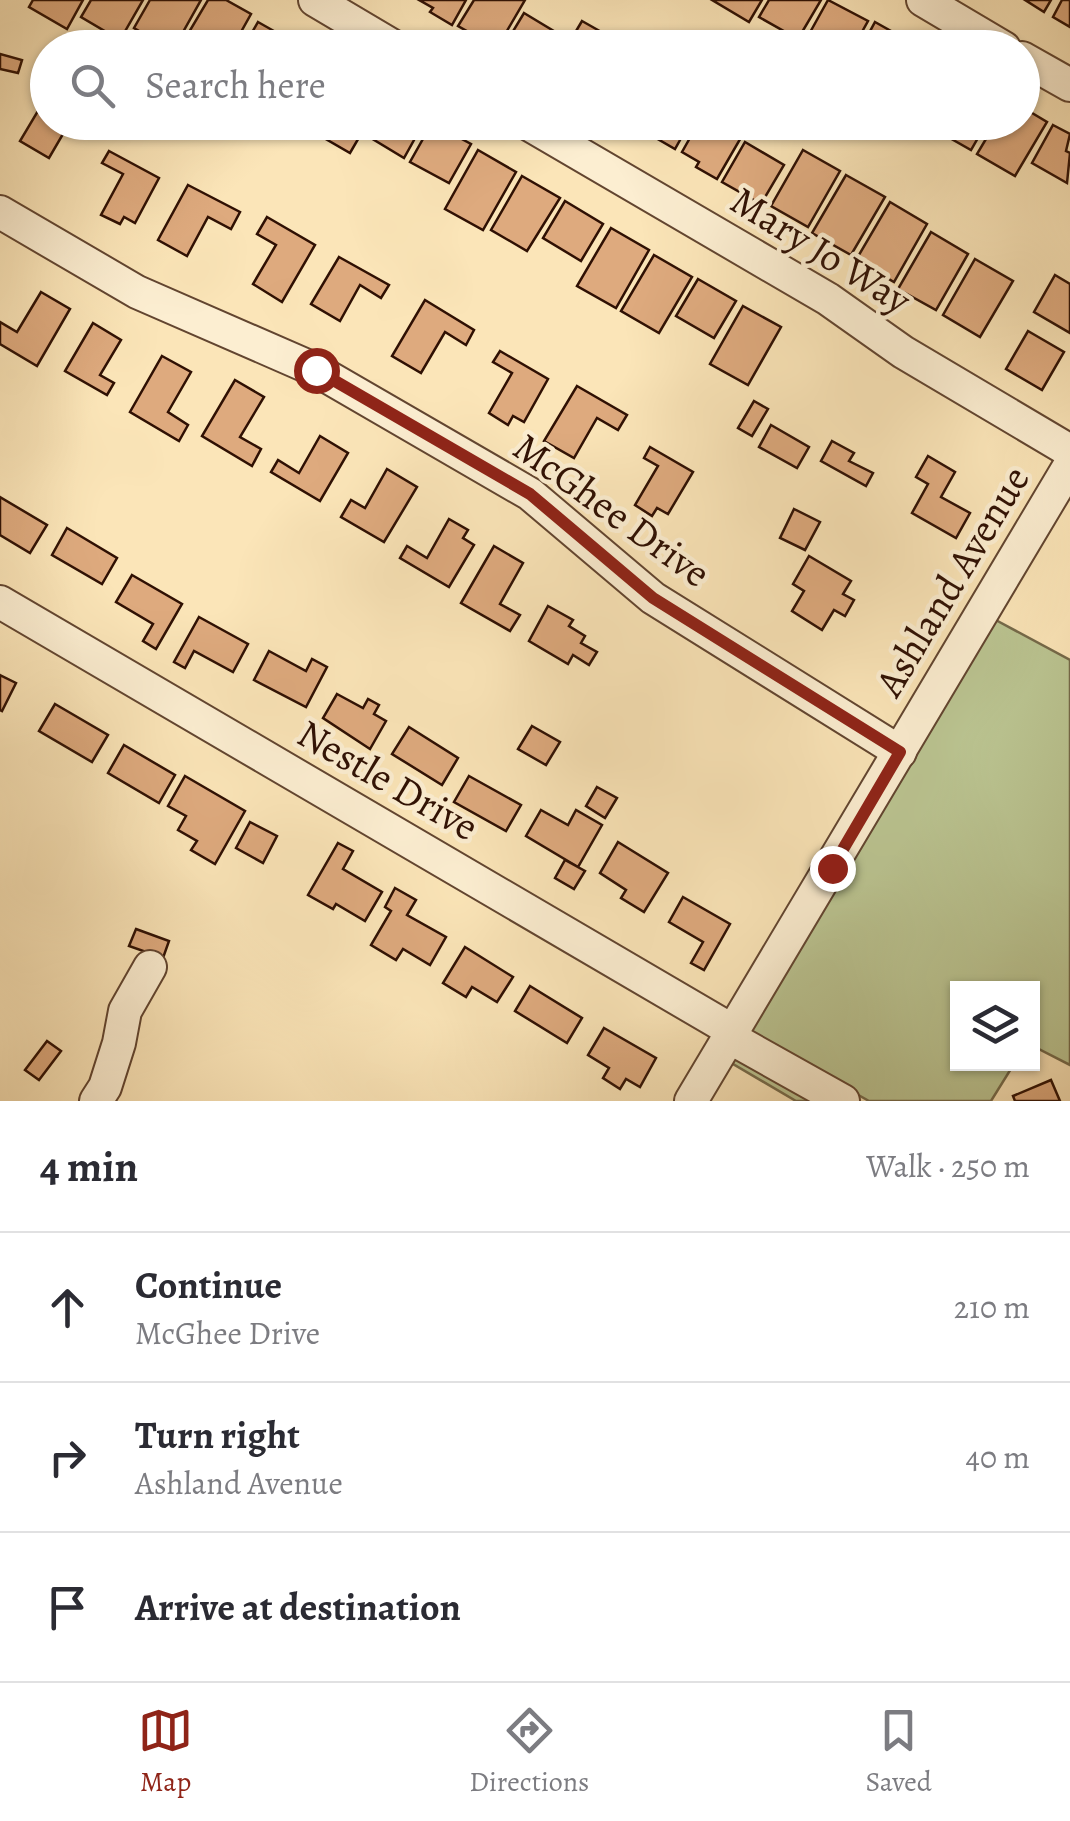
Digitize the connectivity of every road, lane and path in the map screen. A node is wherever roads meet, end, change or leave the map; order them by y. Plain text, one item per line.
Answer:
1 (314, 0) edge
2 (924, 0) edge
3 (365, 30) edge
4 (974, 30) edge
5 (1040, 68) edge
6 (1070, 84) edge
7 (556, 140) edge
8 (0, 212) edge
9 (1070, 451) edge
10 (1070, 465) edge
11 (0, 602) edge
12 (900, 752) junction
13 (150, 967) dead end
14 (731, 1034) junction
15 (96, 1101) edge
16 (691, 1101) edge
17 (843, 1101) edge

1 - 3 street
2 - 4 street
5 - 6 street
7 - 9 street, Mary Jo Way
8 - 12 street, McGhee Drive
10 - 12 street, Ashland Avenue
11 - 14 street, Nestle Drive
12 - 14 street, Ashland Avenue
13 - 15 street
14 - 16 street, Ashland Avenue
14 - 17 street, Nestle Drive

